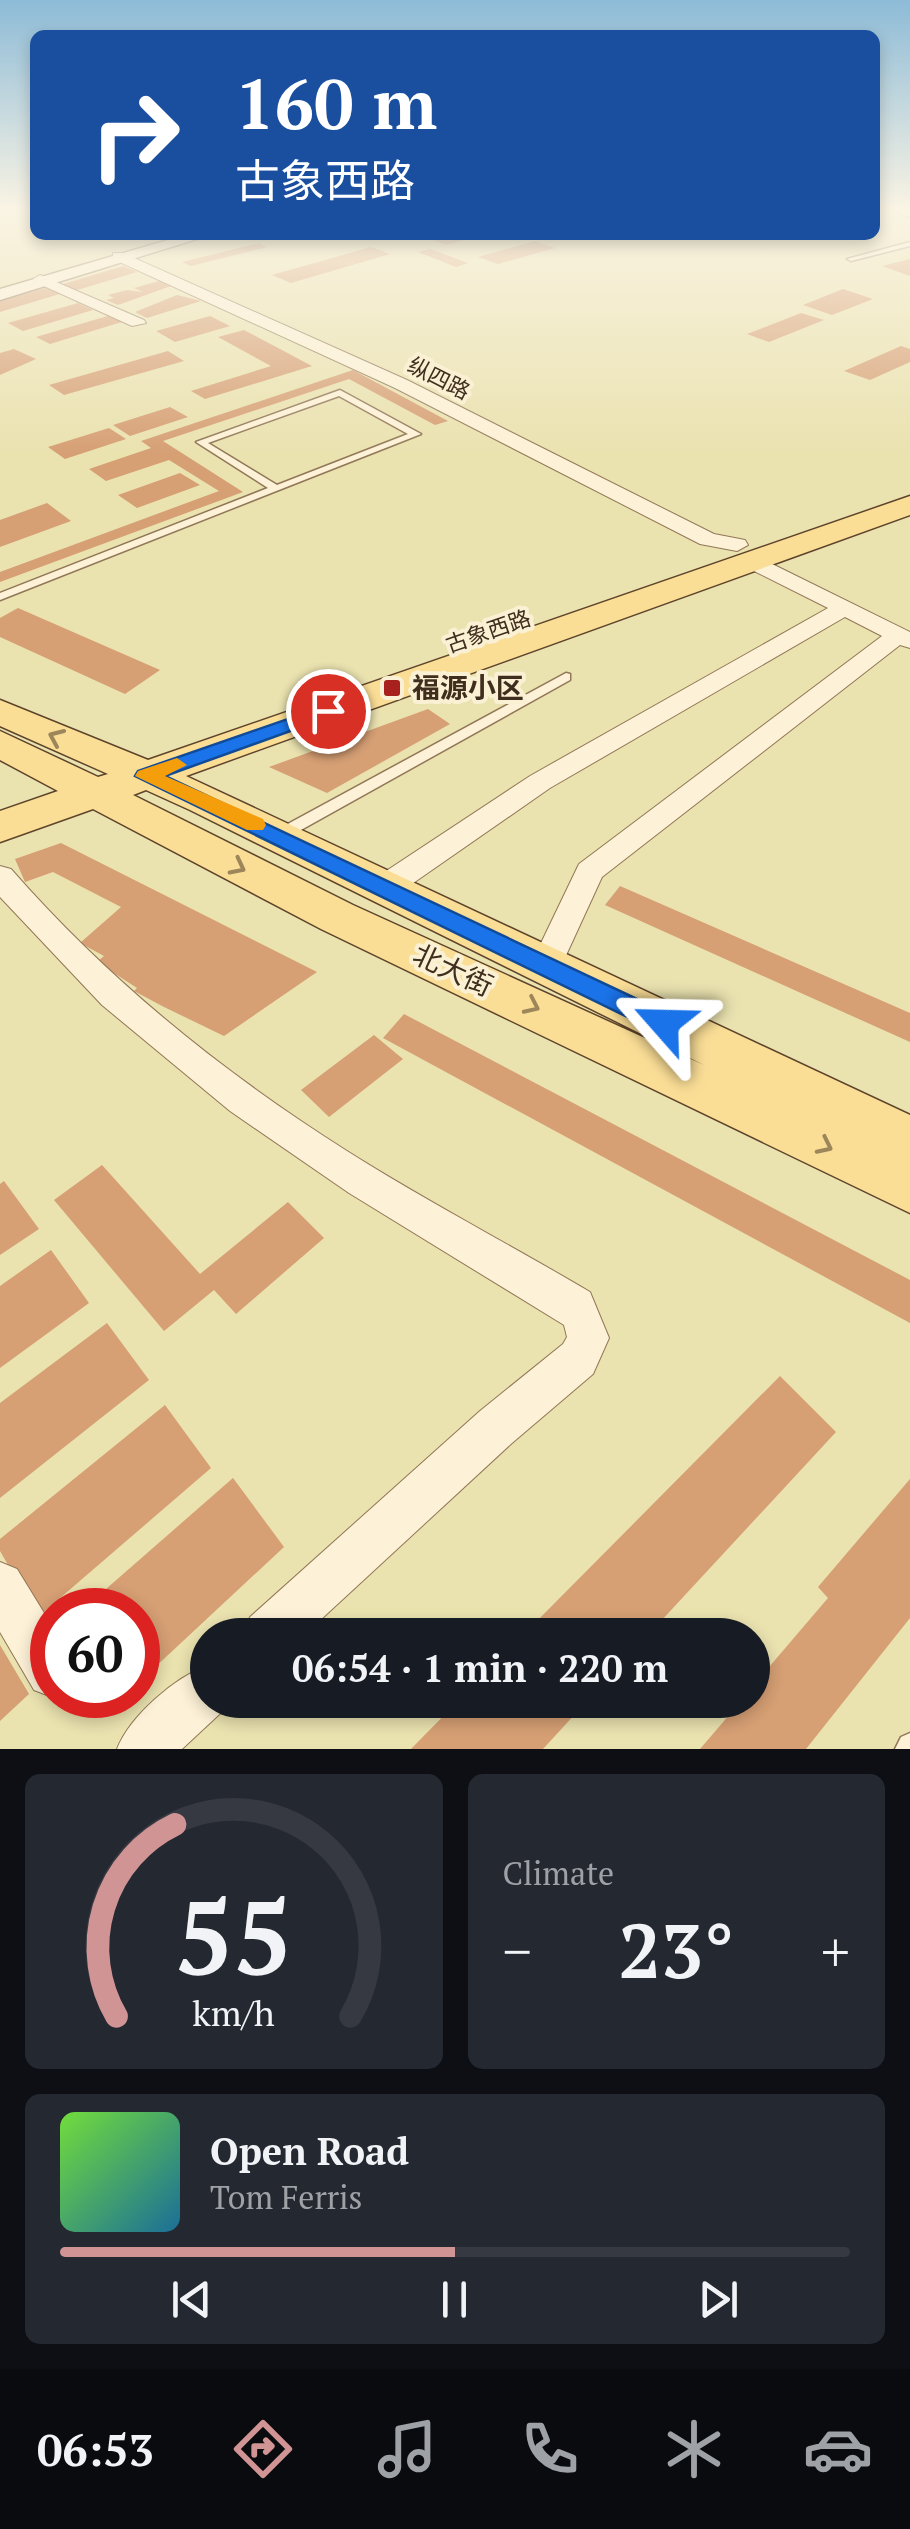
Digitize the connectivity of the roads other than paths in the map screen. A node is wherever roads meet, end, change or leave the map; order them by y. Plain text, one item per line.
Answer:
1 (69, 292) edge
2 (190, 292) edge
3 (195, 292) edge
4 (138, 323) dead end
5 (910, 485) edge
6 (276, 489) junction
7 (910, 505) edge
8 (745, 553) junction
9 (703, 556) junction
10 (0, 597) edge
11 (844, 608) junction
12 (904, 638) edge
13 (566, 676) dead end
14 (0, 712) edge
15 (0, 744) edge
16 (105, 777) junction
17 (0, 800) edge
18 (0, 827) edge
19 (278, 836) junction
20 (0, 877) edge
21 (385, 887) junction
22 (546, 966) junction
23 (910, 1141) edge
24 (910, 1187) edge
25 (0, 1586) edge
26 (287, 1618) edge
27 (30, 1636) edge
28 (190, 1706) edge
29 (143, 1749) edge

1 - 4 street
2 - 9 street, 纵四路
3 - 8 street, 纵四路
5 - 8 main road, 古象西路
6 - 6 lane
6 - 10 lane
7 - 8 main road, 古象西路
8 - 9 main road, 古象西路
8 - 11 street, 纵四路
8 - 16 main road, 古象西路
9 - 16 main road, 古象西路
11 - 12 street, 纵四路
11 - 21 street
12 - 22 street
13 - 19 lane
16 -> 14 main road, 北大街
15 - 16 main road, 北大街
16 - 17 main road
16 - 18 main road
16 - 19 main road, 北大街
16 -> 24 main road, 北大街
19 - 21 main road, 北大街
20 - 26 street
21 - 22 main road, 北大街
22 - 23 main road, 北大街
25 - 27 street
28 - 29 street

